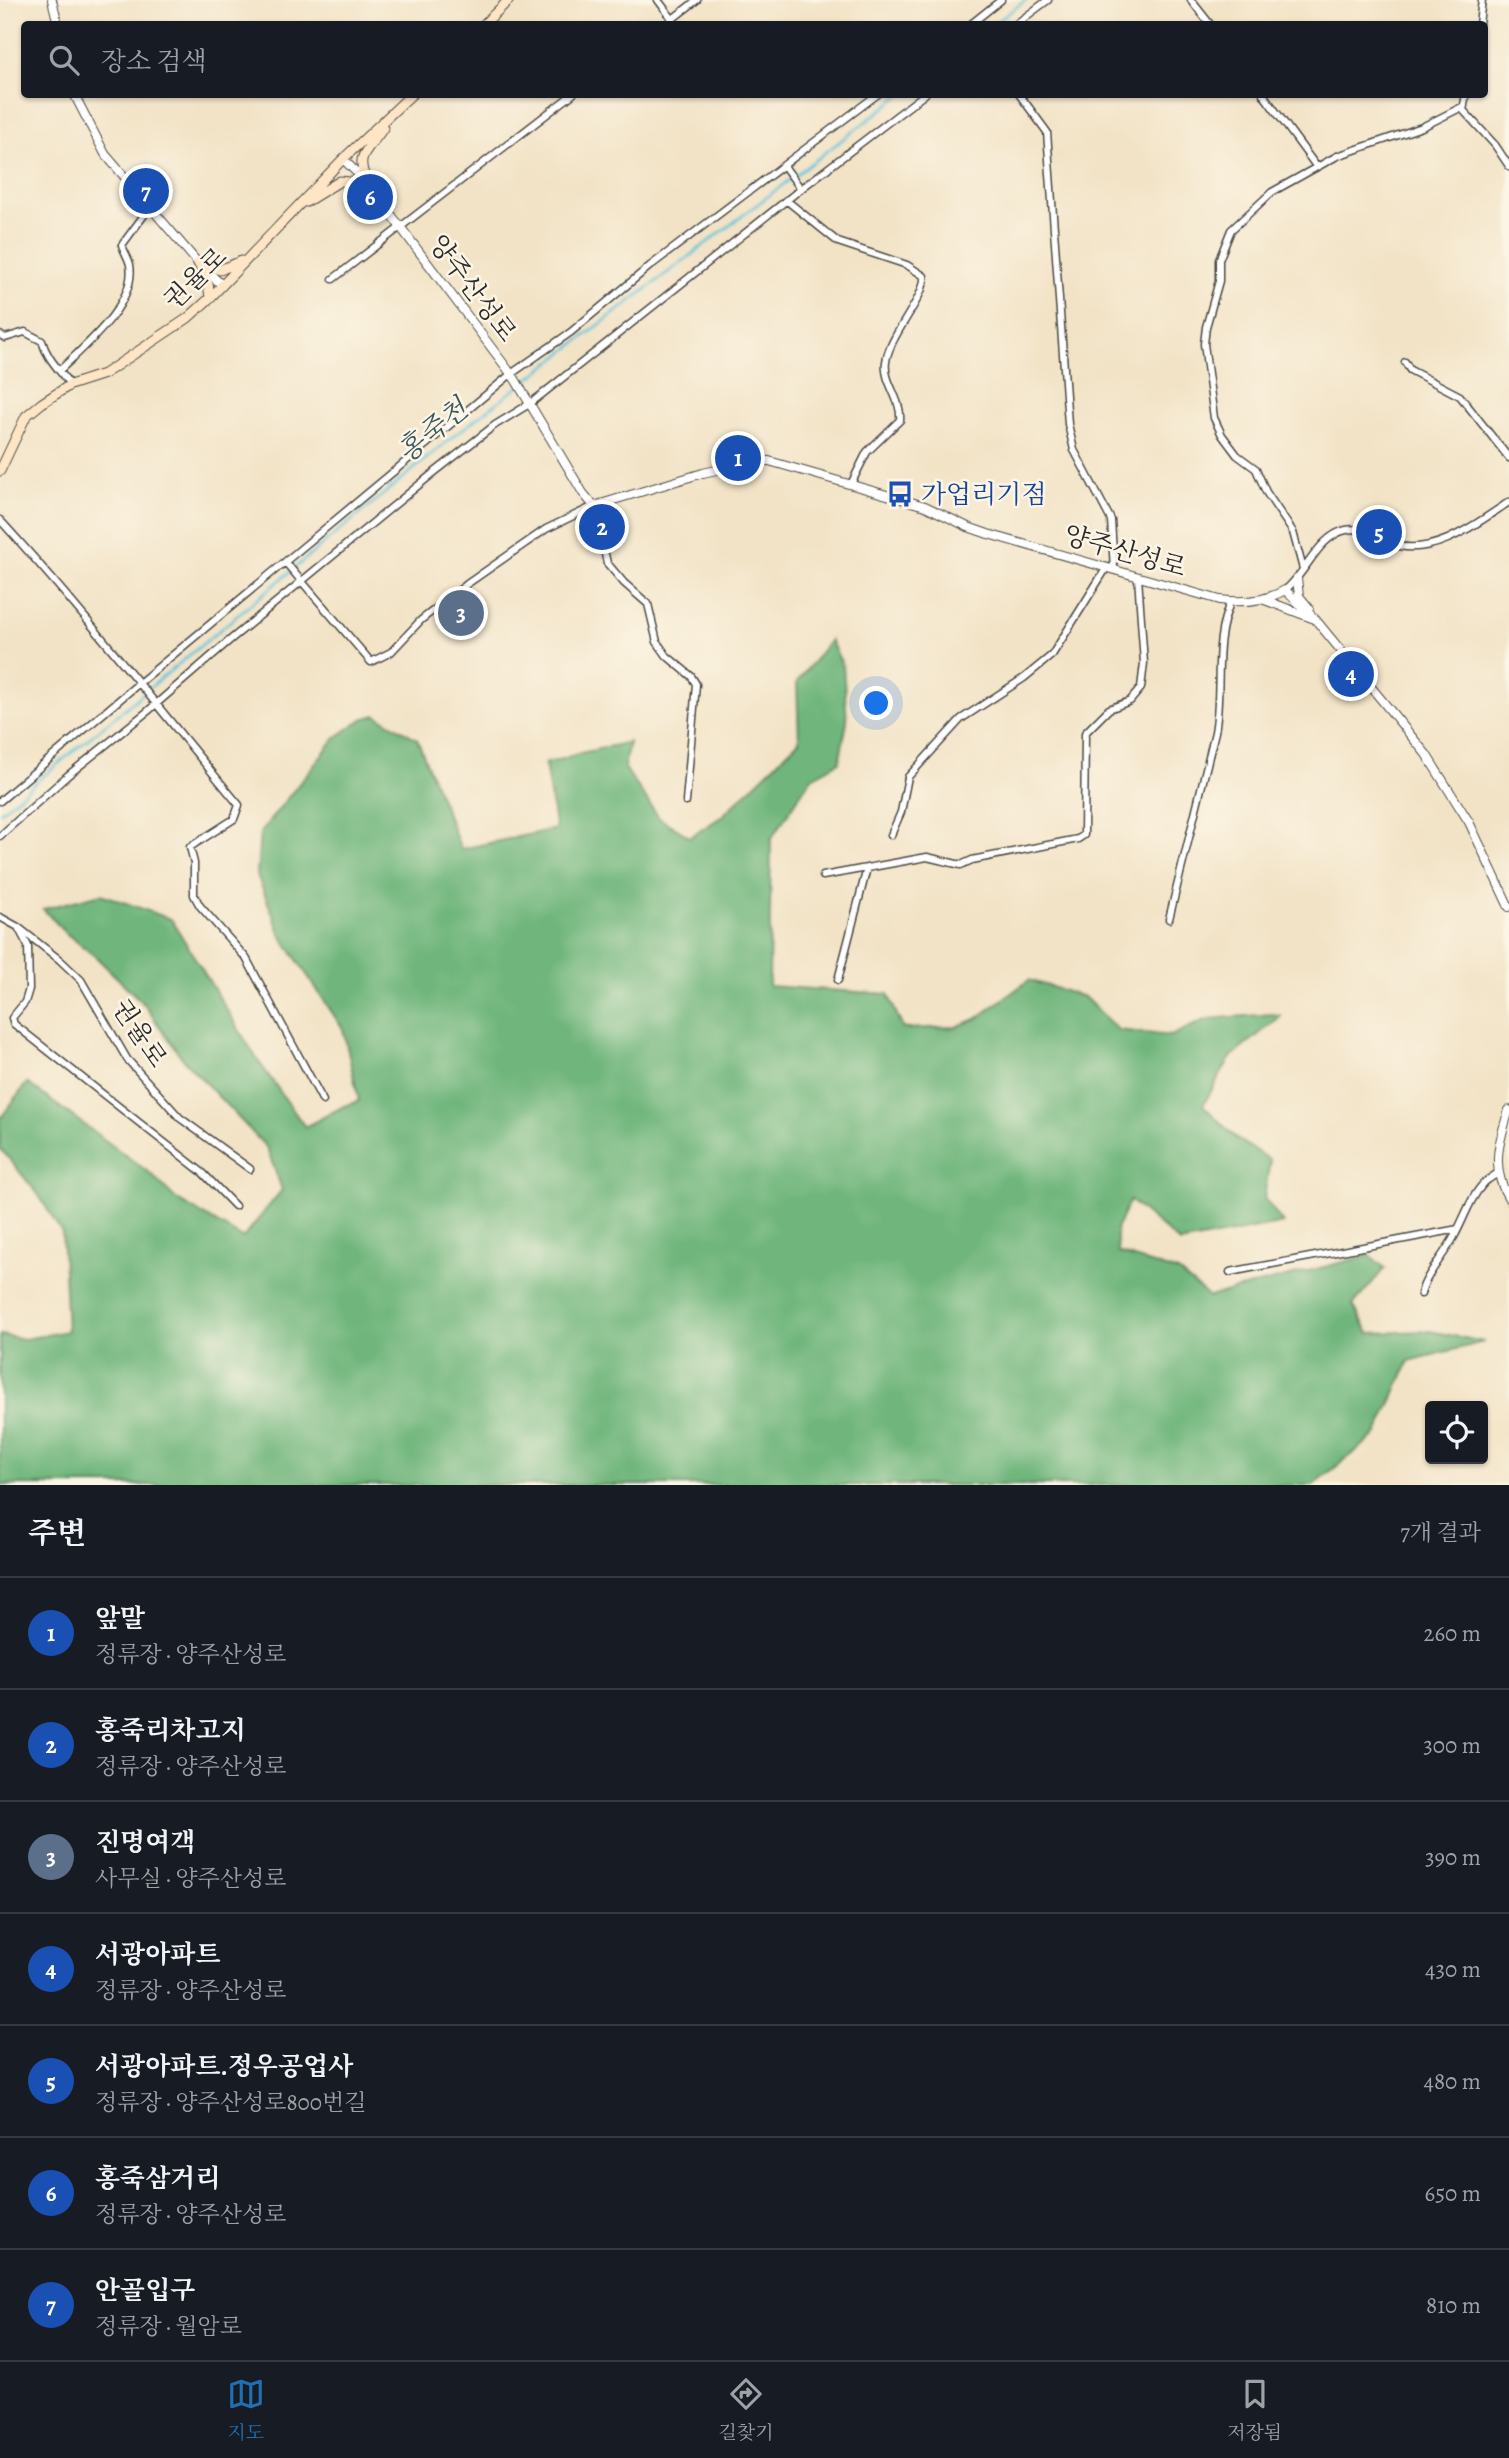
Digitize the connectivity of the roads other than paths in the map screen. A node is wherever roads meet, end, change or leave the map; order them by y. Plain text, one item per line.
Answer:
1 (52, 0) edge
2 (509, 0) edge
3 (658, 0) edge
4 (697, 0) edge
5 (1001, 0) edge
6 (1048, 0) edge
7 (1191, 0) edge
8 (1482, 0) edge
9 (673, 20) joint
10 (57, 21) edge
11 (487, 21) edge
12 (975, 21) edge
13 (1020, 21) edge
14 (1208, 21) edge
15 (1479, 21) edge
16 (76, 98) edge
17 (408, 98) edge
18 (568, 98) edge
19 (873, 98) edge
20 (920, 98) edge
21 (1022, 98) edge
22 (1266, 98) edge
23 (1465, 98) edge
24 (1464, 106) junction
25 (387, 119) junction
26 (343, 159) junction
27 (784, 166) junction
28 (1316, 166) junction
29 (1509, 166) edge
30 (368, 184) junction
31 (801, 188) junction
32 (786, 200) junction
33 (150, 207) junction
34 (295, 208) junction
35 (401, 228) junction
36 (246, 259) junction
37 (198, 263) junction
38 (333, 279) dead end
39 (222, 285) junction
40 (210, 298) junction
41 (0, 335) edge
42 (1405, 362) dead end
43 (60, 370) junction
44 (513, 376) junction
45 (70, 386) junction
46 (531, 403) junction
47 (1509, 458) edge
48 (0, 471) edge
49 (851, 484) junction
50 (1509, 502) edge
51 (594, 506) junction
52 (0, 520) edge
53 (286, 563) junction
54 (1111, 568) junction
55 (1303, 569) junction
56 (1138, 577) junction
57 (1297, 578) junction
58 (303, 582) junction
59 (1285, 590) junction
60 (1262, 599) junction
61 (1231, 601) junction
62 (1315, 619) junction
63 (138, 684) junction
64 (155, 703) junction
65 (0, 801) edge
66 (686, 802) dead end
67 (891, 835) dead end
68 (0, 836) edge
69 (867, 868) junction
70 (823, 876) dead end
71 (1509, 906) edge
72 (0, 917) edge
73 (1169, 919) dead end
74 (18, 927) junction
75 (838, 980) dead end
76 (323, 1101) dead end
77 (1509, 1110) edge
78 (250, 1169) dead end
79 (1498, 1173) junction
80 (1509, 1199) edge
81 (235, 1206) dead end
82 (1458, 1229) junction
83 (1230, 1272) dead end
84 (1421, 1294) dead end

1 - 10 street
2 - 11 main road
3 - 9 street
4 - 9 street
5 - 12 street
6 - 13 street
7 - 14 street
8 - 15 street
16 - 33 street
17 - 25 main road, 권율로
18 - 35 street, 양주산성로
19 - 27 street, 양주산성로
20 - 31 street
21 - 54 street
22 - 28 street
23 - 24 street
24 - 28 street
24 - 29 street
25 - 26 main road, 권율로
25 - 30 main road
26 - 30 street, 양주산성로
26 - 34 main road, 권율로
27 - 31 street
27 - 44 street, 양주산성로
28 - 55 street
30 - 34 main road
30 - 35 street, 양주산성로
31 - 32 street
32 - 46 street
32 - 49 street
33 - 37 street
33 - 43 street
34 - 36 main road, 권율로
35 - 38 street
35 - 44 street, 양주산성로
36 - 37 main road
36 - 39 main road, 권율로
37 - 39 street
37 - 40 main road
39 - 40 main road, 권율로
40 - 45 main road, 권율로
41 - 43 street
42 - 47 street
43 - 45 street
44 - 46 street, 양주산성로
44 - 53 street
45 - 48 main road, 권율로
46 - 51 street, 양주산성로
46 - 58 street
49 - 51 street, 양주산성로
49 - 54 street, 양주산성로
50 - 55 street, 양주산성로
51 - 58 street, 양주산성로
51 - 66 street, 양주산성로
52 - 63 street
53 - 58 street
53 - 63 street
54 - 56 street, 양주산성로
54 - 67 street
55 - 57 street, 양주산성로
56 - 61 street, 양주산성로
56 - 69 street
57 - 59 street, 양주산성로
57 - 62 street
58 - 64 street
59 - 60 street, 양주산성로
59 - 62 street
60 - 61 street, 양주산성로
60 - 62 street
61 - 73 street
62 - 71 street
63 - 64 street
63 - 65 street
64 - 68 street
64 - 76 street
69 - 70 street
69 - 75 street
72 - 74 street, 권율로
74 - 78 street, 권율로
74 - 81 street
77 - 79 street
79 - 80 street
79 - 82 street
82 - 83 street
82 - 84 street

